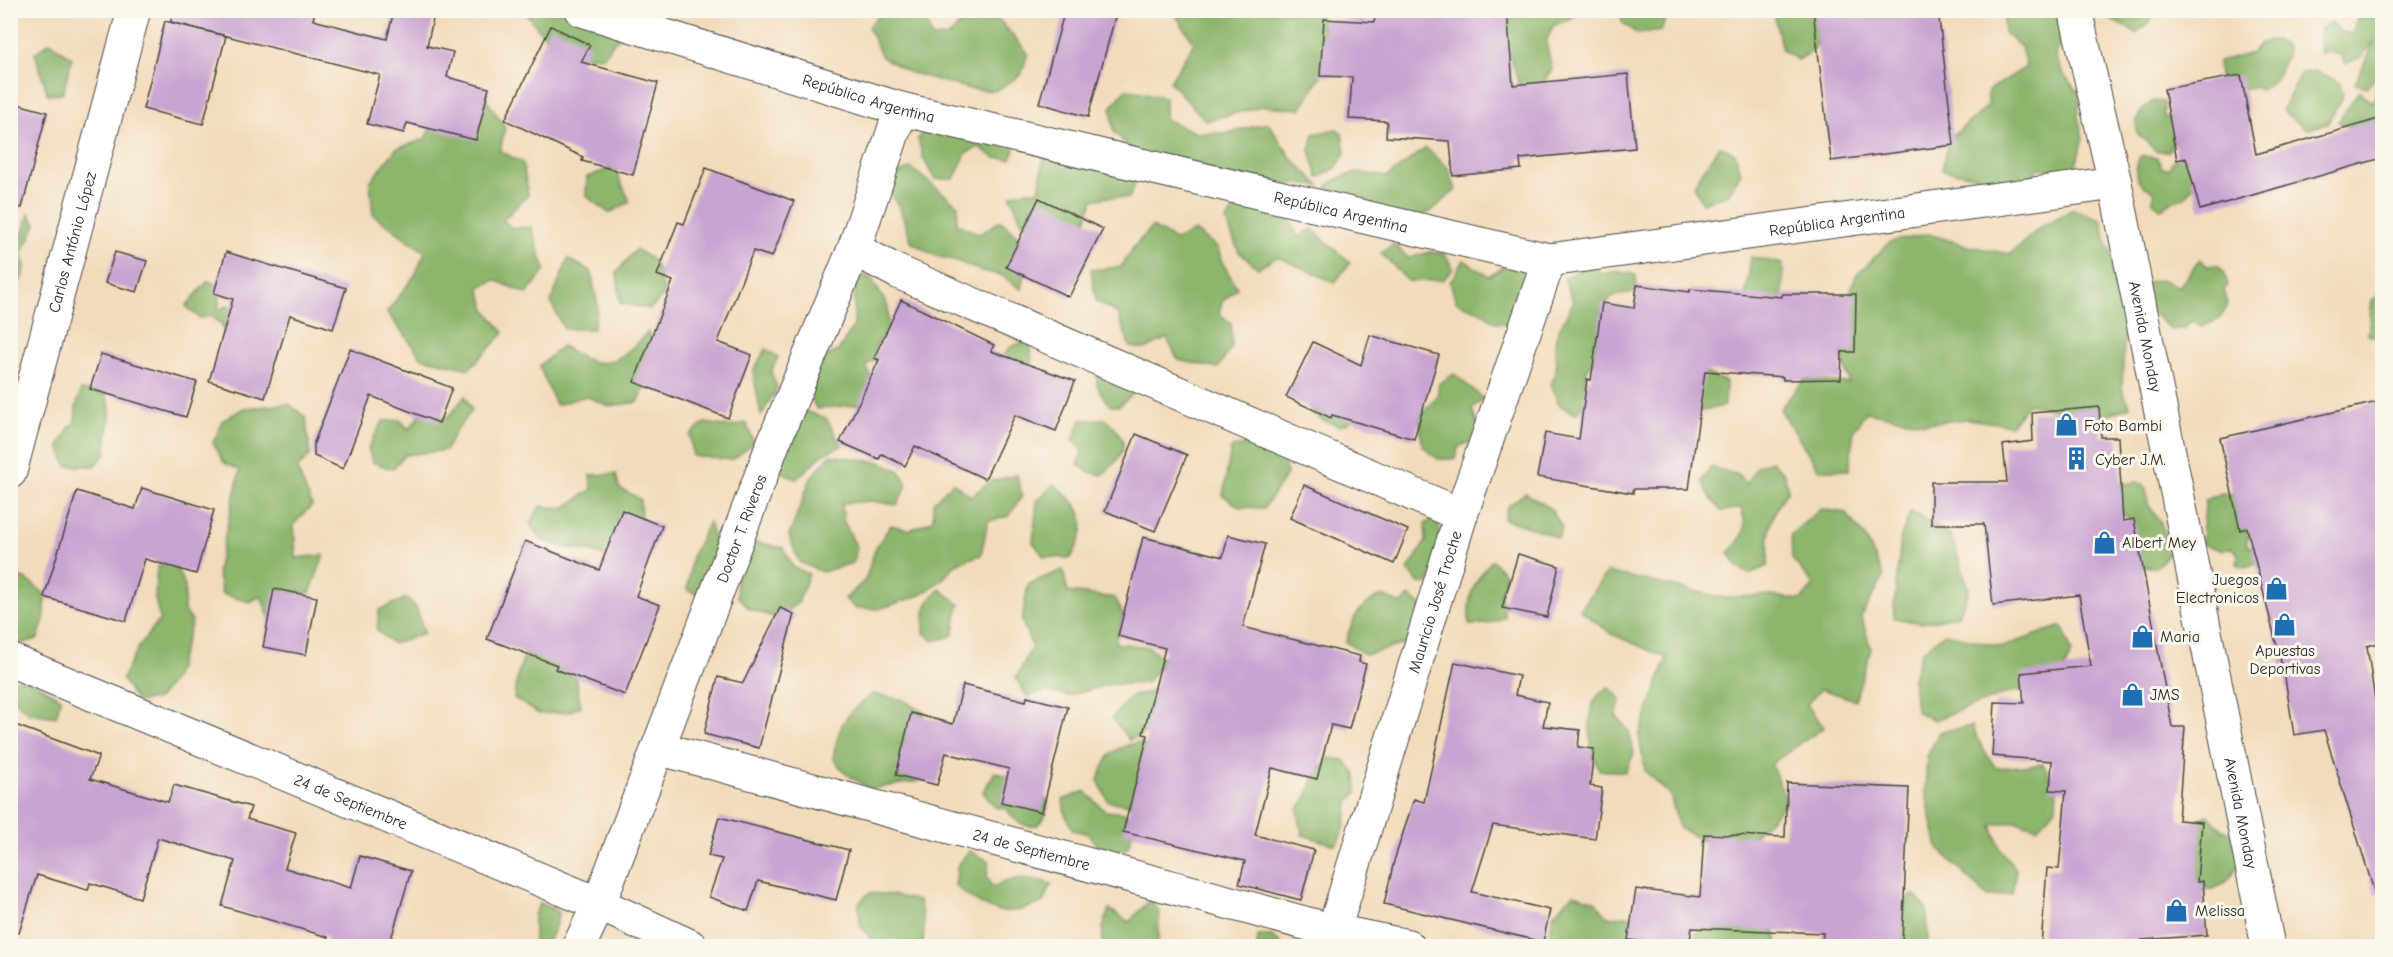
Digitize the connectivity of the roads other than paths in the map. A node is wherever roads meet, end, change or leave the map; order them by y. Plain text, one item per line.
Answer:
1 (134, 10) edge
2 (582, 10) edge
3 (2075, 10) edge
4 (901, 109) junction
5 (2115, 183) junction
6 (854, 249) junction
7 (1549, 260) junction
8 (10, 472) edge
9 (1461, 515) junction
10 (10, 660) edge
11 (658, 748) junction
12 (598, 904) junction
13 (1332, 939) edge
14 (579, 946) edge
15 (690, 946) edge
16 (1407, 946) edge
17 (2268, 946) edge

1 - 8 street, Carlos António López
2 - 4 street, República Argentina
3 - 5 street, Avenida Monday
4 - 6 street, Doctor T. Riveros
4 - 7 street, República Argentina
5 - 7 street, República Argentina
5 - 17 street, Avenida Monday
6 - 9 street
6 - 11 street, Doctor T. Riveros
7 - 9 street, Mauricio José Troche
9 - 13 street, Mauricio José Troche
10 - 12 street, 24 de Septiembre
11 - 12 street, Doctor T. Riveros
11 - 13 street, 24 de Septiembre
12 - 14 street, Doctor T. Riveros
12 - 15 street, 24 de Septiembre
13 - 16 street, 24 de Septiembre

